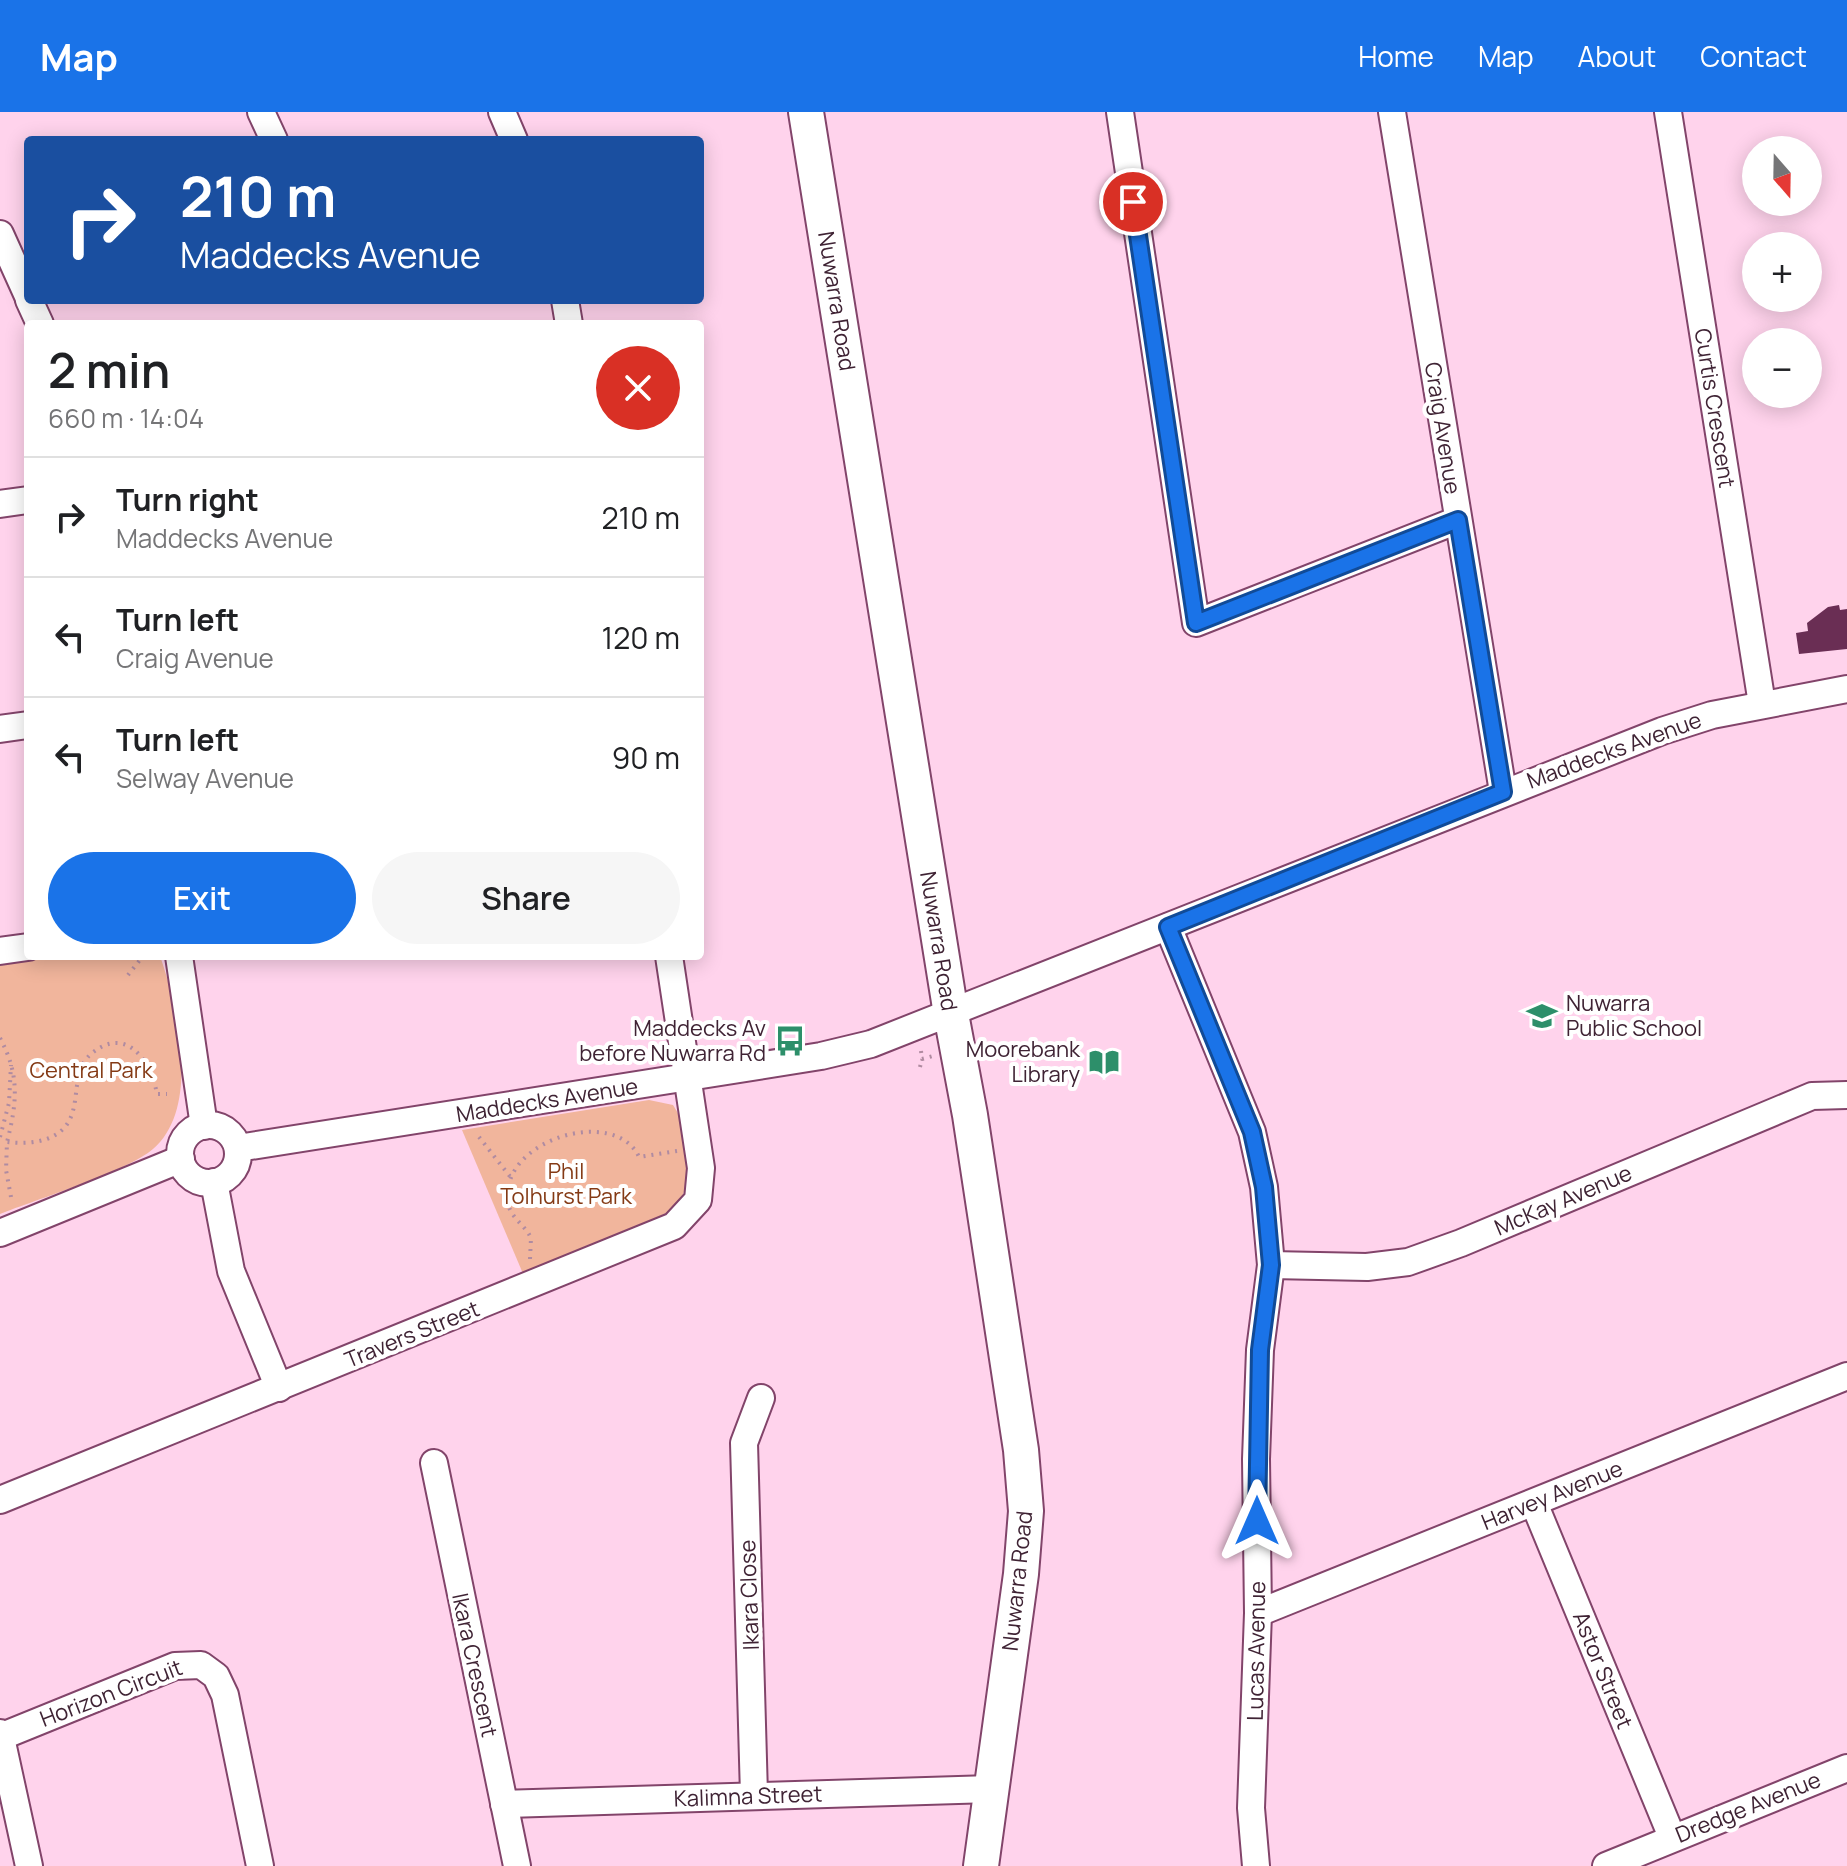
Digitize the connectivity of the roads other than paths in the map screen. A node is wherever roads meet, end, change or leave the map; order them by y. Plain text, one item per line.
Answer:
1 (261, 112) edge
2 (502, 112) edge
3 (806, 112) edge
4 (1120, 112) edge
5 (1392, 112) edge
6 (1668, 112) edge
7 (272, 136) edge
8 (512, 136) edge
9 (0, 234) edge
10 (21, 286) edge
11 (24, 501) edge
12 (0, 504) edge
13 (1458, 520) junction
14 (1847, 689) edge
15 (1762, 704) junction
16 (24, 726) edge
17 (0, 729) edge
18 (1503, 792) junction
19 (1168, 927) junction
20 (24, 948) edge
21 (0, 951) edge
22 (180, 960) edge
23 (670, 960) edge
24 (951, 1014) junction
25 (688, 1077) junction
26 (1847, 1095) edge
27 (204, 1126) junction
28 (238, 1148) junction
29 (181, 1159) junction
30 (214, 1182) junction
31 (0, 1233) edge
32 (1271, 1265) junction
33 (1847, 1376) edge
34 (279, 1388) junction
35 (761, 1398) dead end
36 (434, 1463) dead end
37 (0, 1500) edge
38 (1534, 1503) junction
39 (1258, 1613) junction
40 (0, 1735) edge
41 (1847, 1768) edge
42 (991, 1789) junction
43 (754, 1795) junction
44 (504, 1804) junction
45 (1672, 1837) junction
46 (29, 1866) edge
47 (260, 1866) edge
48 (517, 1866) edge
49 (981, 1866) edge
50 (1256, 1866) edge
51 (1606, 1866) edge

1 - 7 street
2 - 8 street
3 - 24 main road, Nuwarra Road
4 - 13 street
5 - 13 street, Craig Avenue
6 - 15 street, Curtis Crescent
9 - 10 street
11 - 12 street
13 - 18 street, Craig Avenue
14 - 15 street, Maddecks Avenue
15 - 18 street, Maddecks Avenue
16 - 17 street
18 - 19 street, Maddecks Avenue
19 - 24 street, Maddecks Avenue
19 - 32 street, Lucas Avenue
20 - 21 street
22 - 27 street
23 - 25 street, Travers Street
24 - 25 street, Maddecks Avenue
24 - 42 main road, Nuwarra Road
25 - 28 street, Maddecks Avenue
25 - 34 street, Travers Street
26 - 32 street, McKay Avenue
27 - 28 street
27 - 29 street
28 - 30 street
29 - 30 street
29 - 31 street
30 - 34 street
32 - 39 street, Lucas Avenue
33 - 38 street, Harvey Avenue
34 - 37 street, Travers Street
35 - 43 street, Ikara Close
36 - 44 street, Ikara Crescent
38 - 39 street, Harvey Avenue
38 - 45 street, Astor Street
39 - 50 street, Lucas Avenue
40 - 46 street
40 - 47 street, Horizon Circuit
41 - 45 street, Dredge Avenue
42 - 43 street, Kalimna Street
42 - 49 main road, Nuwarra Road
43 - 44 street, Kalimna Street
44 - 48 street, Ikara Crescent
45 - 51 street, Dredge Avenue

